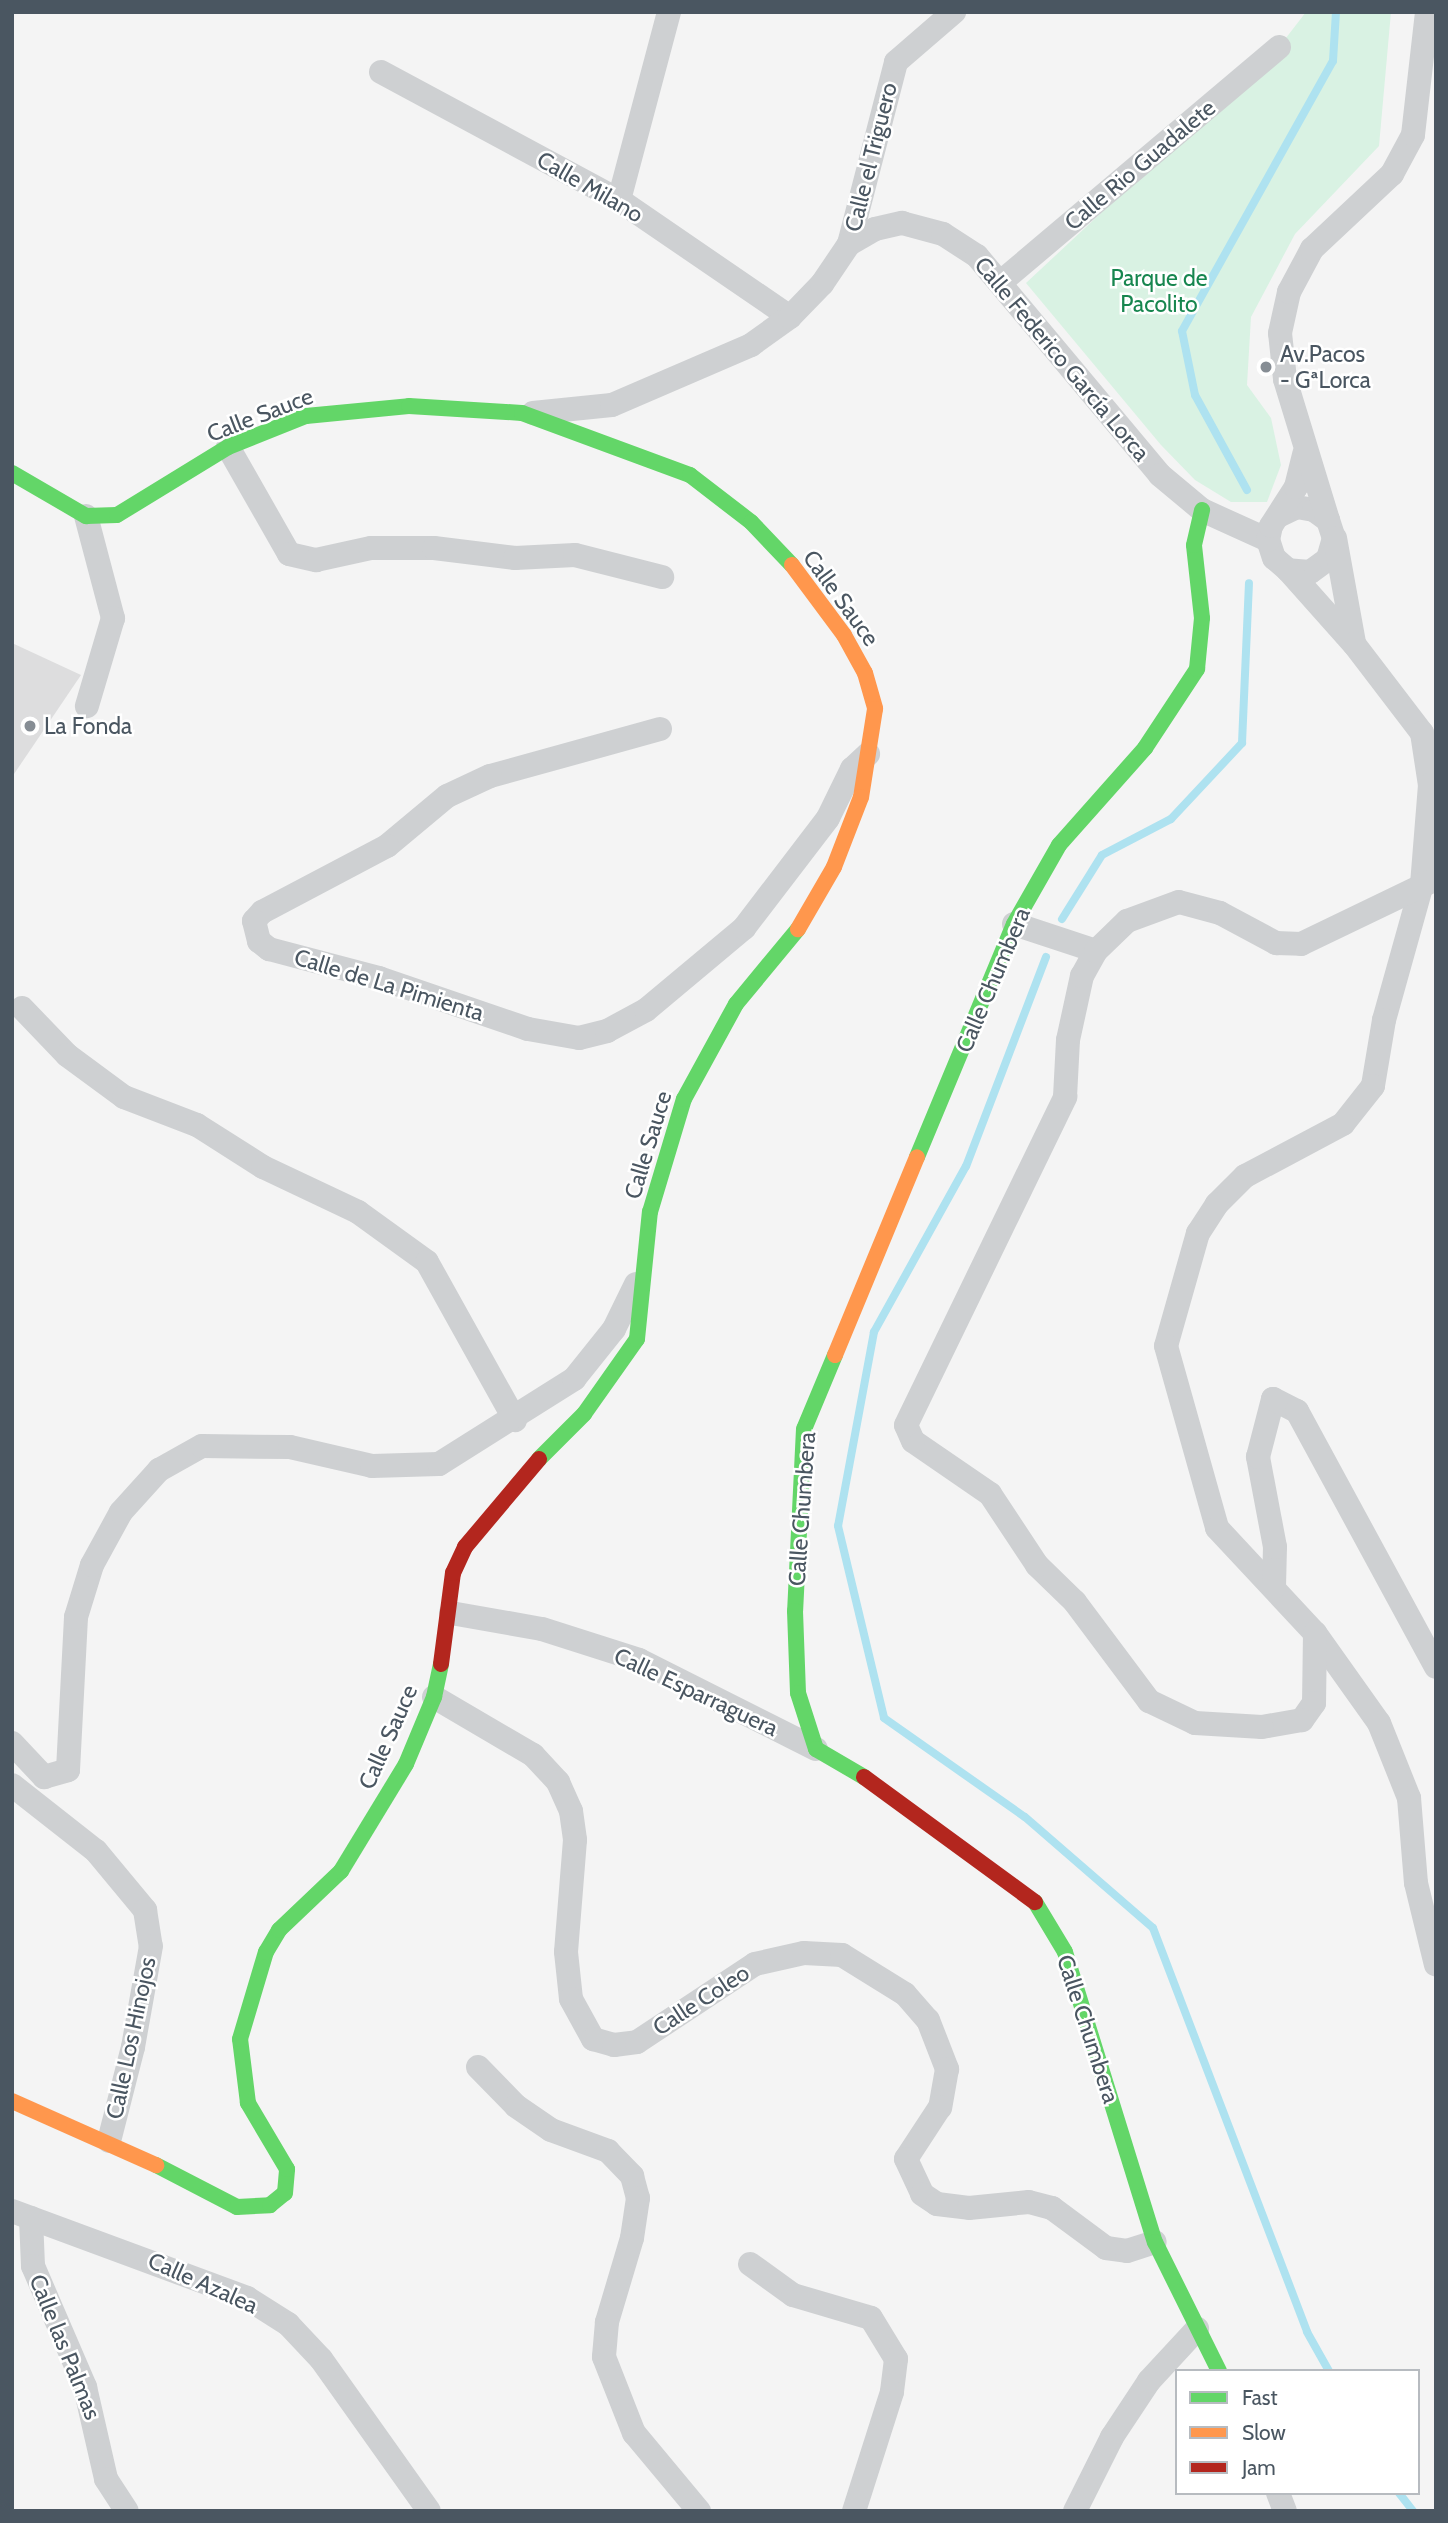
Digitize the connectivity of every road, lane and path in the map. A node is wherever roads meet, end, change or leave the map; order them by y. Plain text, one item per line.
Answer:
1 (669, 12) edge
2 (954, 12) edge
3 (1427, 12) edge
4 (1279, 47) dead end
5 (381, 72) dead end
6 (619, 200) junction
7 (849, 244) junction
8 (1001, 282) junction
9 (790, 317) junction
10 (523, 414) junction
11 (228, 447) junction
12 (1304, 454) junction
13 (12, 472) edge
14 (1202, 510) junction
15 (1280, 514) junction
16 (86, 516) junction
17 (1331, 529) junction
18 (1268, 540) junction
19 (1288, 570) junction
20 (662, 577) dead end
21 (1354, 644) junction
22 (87, 706) dead end
23 (660, 729) dead end
24 (869, 754) junction
25 (1429, 882) edge
26 (1014, 924) junction
27 (1096, 951) junction
28 (22, 1008) dead end
29 (645, 1265) junction
30 (514, 1420) junction
31 (1274, 1587) junction
32 (451, 1613) junction
33 (1315, 1633) junction
34 (1436, 1667) edge
35 (434, 1697) junction
36 (12, 1743) edge
37 (816, 1749) junction
38 (12, 1785) edge
39 (1436, 1965) edge
40 (478, 2067) dead end
41 (12, 2101) edge
42 (108, 2141) junction
43 (21, 2215) edge
44 (1155, 2242) junction
45 (750, 2264) dead end
46 (1197, 2329) junction
47 (1218, 2369) edge
48 (127, 2511) edge
49 (429, 2511) edge
50 (699, 2511) edge
51 (854, 2511) edge
52 (1075, 2511) edge

1 - 6 street
2 - 7 street, Calle el Triguero
3 - 12 street
4 - 8 street, Calle Rio Guadalete
5 - 6 street, Calle Milano
6 - 9 street, Calle Milano
7 - 8 street, Calle Federico García Lorca
7 - 9 street, Calle Federico García Lorca
8 - 14 street, Calle Federico García Lorca
9 - 10 street, Calle Federico García Lorca
10 - 11 street, Calle Sauce
10 - 24 street, Calle Sauce
11 - 16 street, Calle Sauce
11 - 20 street
12 - 15 street
12 - 17 street
13 - 16 street
14 - 18 street, Calle Federico García Lorca
14 - 26 street, Calle Chumbera
15 - 17 street
15 - 18 street
16 - 22 street
17 - 19 street
17 - 21 street
18 - 19 street
19 - 21 street
21 - 25 street
23 - 24 street, Calle de La Pimienta
24 - 29 street, Calle Sauce
25 - 27 street
25 - 31 street
26 - 27 street
26 - 37 street, Calle Chumbera
27 - 33 street
28 - 30 street
29 - 30 street
29 - 32 street, Calle Sauce
30 - 36 street
31 - 33 street
31 - 34 street
32 - 35 street, Calle Sauce
32 - 37 street, Calle Esparraguera
33 - 39 street
35 - 42 street, Calle Sauce
35 - 44 street, Calle Coleo
37 - 44 street, Calle Chumbera
38 - 42 street, Calle Los Hinojos
40 - 50 street
41 - 42 street, Calle Sauce
43 - 48 street, Calle las Palmas
43 - 49 street, Calle Azalea
44 - 46 street, Calle Chumbera
45 - 51 street
46 - 47 street, Calle Chumbera
46 - 52 street

